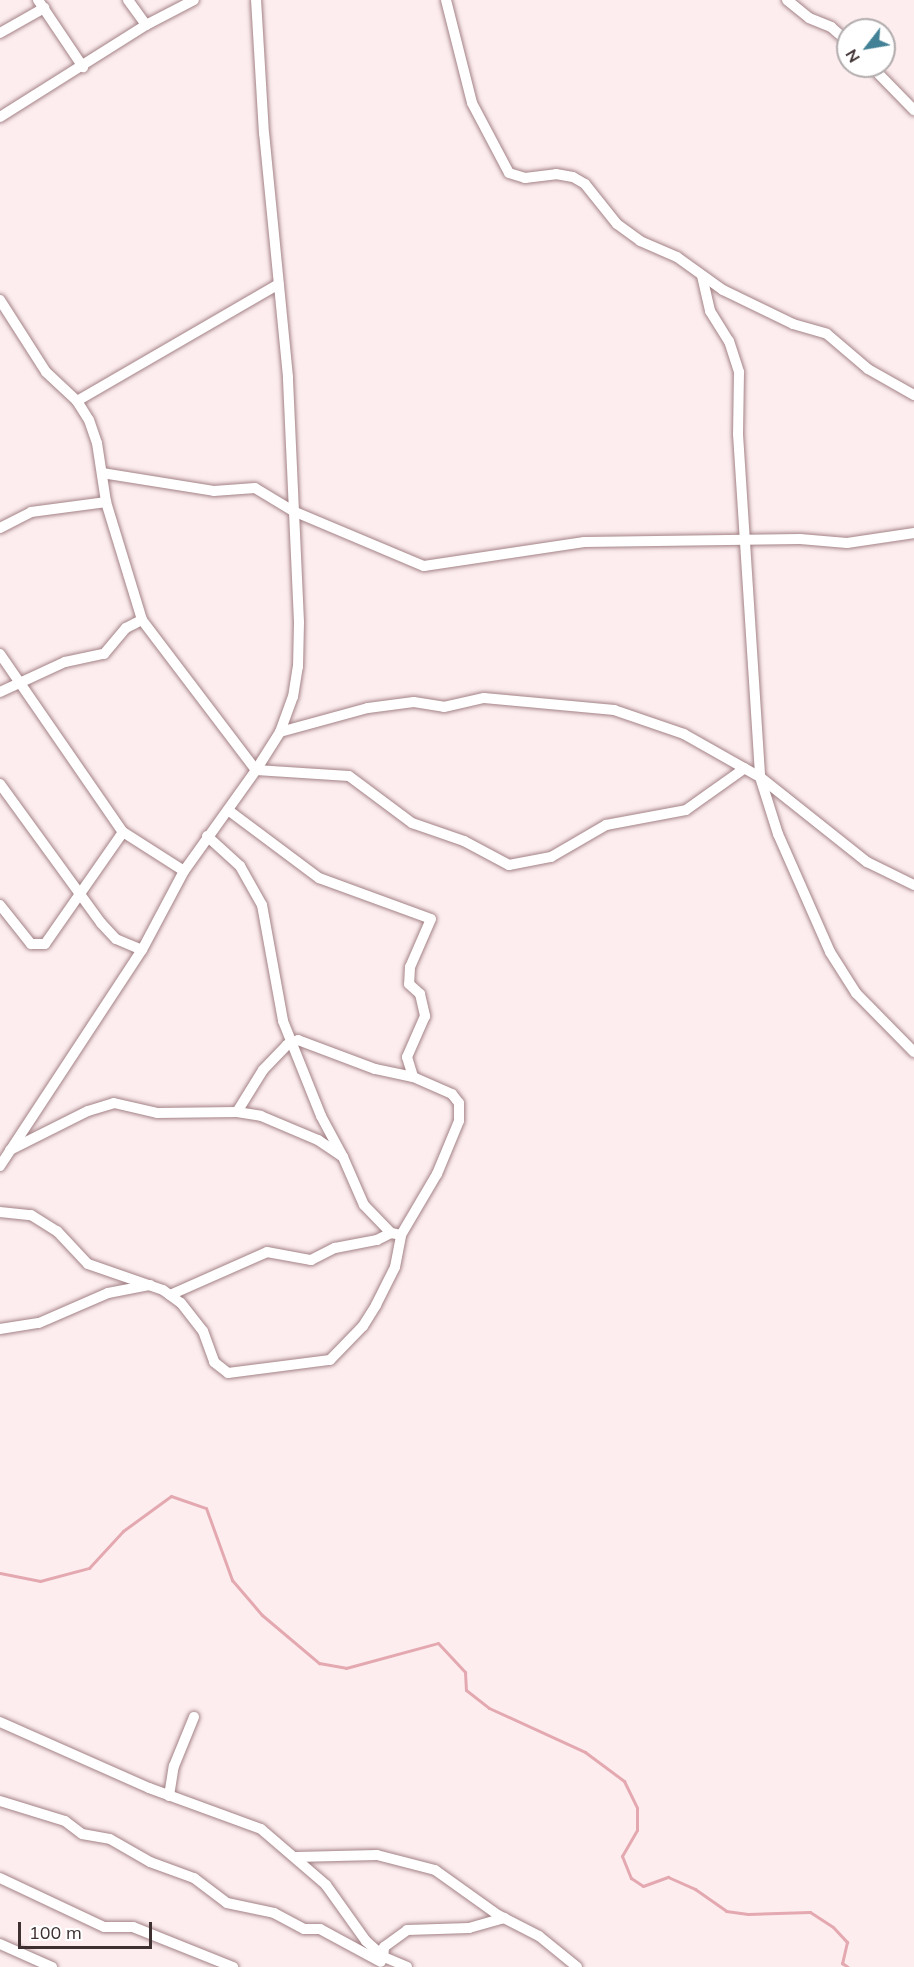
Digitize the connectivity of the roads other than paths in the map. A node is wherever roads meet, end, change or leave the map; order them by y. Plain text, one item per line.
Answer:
1 (128, 0) edge
2 (194, 0) edge
3 (256, 0) edge
4 (446, 0) edge
5 (787, 0) edge
6 (41, 4) edge
7 (146, 25) junction
8 (836, 31) edge
9 (0, 33) edge
10 (83, 67) junction
11 (882, 78) edge
12 (914, 110) edge
13 (0, 117) edge
14 (702, 276) junction
15 (279, 284) junction
16 (0, 300) edge
17 (914, 395) edge
18 (78, 401) junction
19 (102, 473) junction
20 (106, 502) junction
21 (293, 511) junction
22 (0, 528) edge
23 (914, 533) edge
24 (744, 541) junction
25 (142, 620) junction
26 (0, 654) edge
27 (20, 680) junction
28 (0, 692) edge
29 (280, 732) junction
30 (745, 768) junction
31 (256, 770) junction
32 (760, 777) junction
33 (0, 784) edge
34 (228, 810) junction
35 (123, 832) junction
36 (207, 836) junction
37 (184, 872) junction
38 (914, 885) edge
39 (81, 892) junction
40 (0, 905) edge
41 (142, 950) junction
42 (293, 1041) junction
43 (914, 1052) edge
44 (413, 1077) junction
45 (237, 1112) junction
46 (10, 1150) junction
47 (343, 1157) junction
48 (0, 1166) edge
49 (0, 1212) edge
50 (396, 1234) junction
51 (153, 1284) junction
52 (170, 1295) junction
53 (0, 1329) edge
54 (194, 1717) dead end
55 (0, 1722) edge
56 (169, 1796) junction
57 (0, 1801) edge
58 (296, 1857) junction
59 (0, 1870) edge
60 (5, 1880) edge
61 (505, 1918) junction
62 (0, 1944) edge
63 (381, 1962) edge
64 (52, 1967) edge
65 (233, 1967) edge
66 (407, 1967) edge
67 (577, 1967) edge

1 - 7 street
2 - 7 street
3 - 15 street
4 - 14 street
5 - 8 street
6 - 9 street
6 - 10 street
7 - 10 street
10 - 13 street
11 - 12 street
14 - 17 street
14 - 24 street
15 - 18 street
15 - 21 street
16 - 18 street
18 - 19 street
19 - 20 street
19 - 21 street
20 - 22 street
20 - 25 street
21 - 24 street
21 - 29 street
23 - 24 street
24 - 32 street
25 - 27 street
25 - 31 street
26 - 27 street
27 - 28 street
27 - 35 street
29 - 30 street
29 - 31 street
30 - 31 street
30 - 32 street
31 - 34 street
32 - 38 street
32 - 43 street
33 - 39 street
34 - 36 street
34 - 44 street
35 - 37 street
35 - 39 street
36 - 37 street
36 - 42 street
37 - 41 street
39 - 40 street
39 - 41 street
41 - 46 street
42 - 44 street
42 - 45 street
42 - 47 street
44 - 50 street
45 - 46 street
45 - 47 street
46 - 48 street
47 - 50 street
49 - 51 street
50 - 52 street
50 - 52 street
51 - 52 street
51 - 53 street
54 - 56 street
55 - 56 street
56 - 58 street
57 - 63 street
58 - 61 street
58 - 63 street
59 - 60 street
60 - 65 street
61 - 63 street
61 - 67 street
62 - 64 street
63 - 66 street

